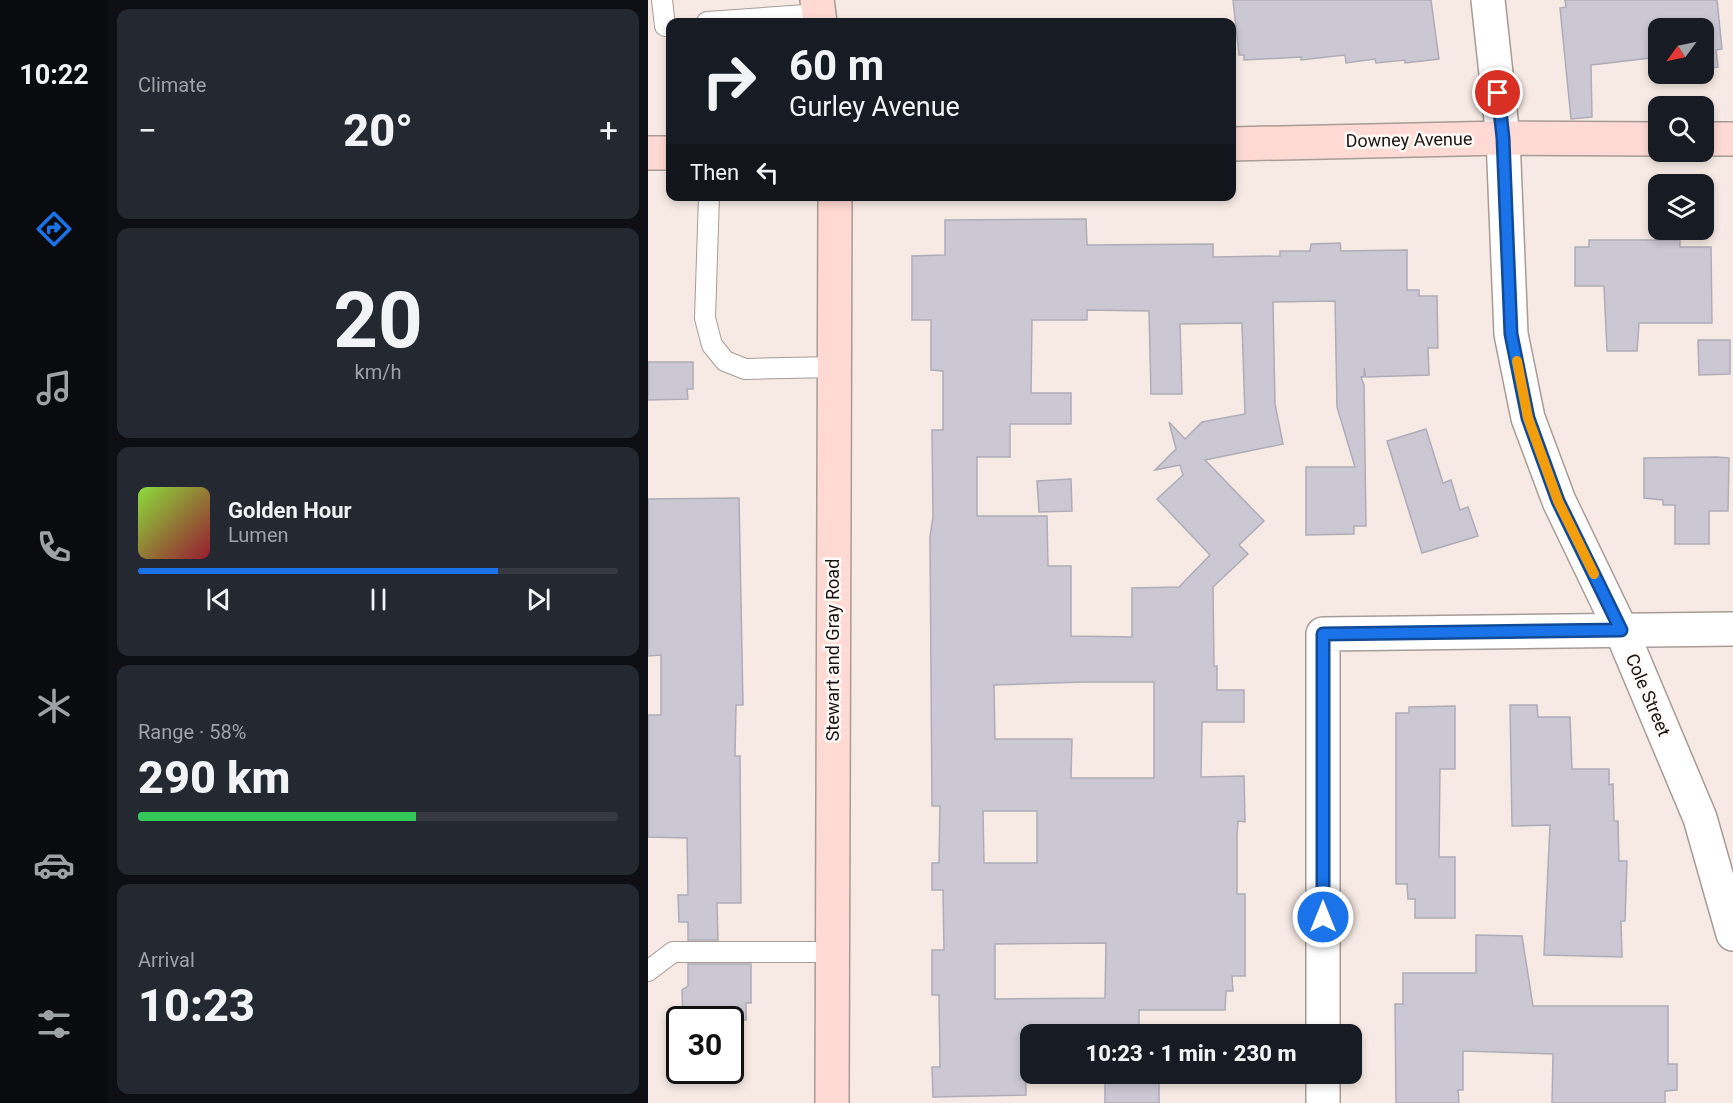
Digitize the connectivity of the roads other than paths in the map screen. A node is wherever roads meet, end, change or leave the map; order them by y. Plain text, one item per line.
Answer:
1 (662, 0) edge
2 (1488, 0) edge
3 (818, 12) edge
4 (751, 18) edge
5 (661, 26) edge
6 (1503, 138) junction
7 (1648, 139) edge
8 (1714, 139) edge
9 (1733, 139) edge
10 (1236, 144) edge
11 (648, 153) edge
12 (666, 153) edge
13 (709, 201) edge
14 (835, 201) edge
15 (834, 367) junction
16 (1733, 628) edge
17 (1621, 630) junction
18 (1733, 934) edge
19 (831, 952) junction
20 (648, 971) edge
21 (1323, 1024) edge
22 (1323, 1084) edge
23 (832, 1103) edge
24 (1323, 1103) edge

1 - 5 lane
2 - 6 street, Cole Street
3 - 4 lane
6 - 7 main road, Downey Avenue
6 - 10 main road, Downey Avenue
6 - 17 street, Cole Street
8 - 9 main road
11 - 12 main road
13 - 15 lane
14 - 15 main road, Stewart and Gray Road
15 - 19 main road, Stewart and Gray Road
16 - 17 street
17 - 18 street, Cole Street
17 - 21 street
19 - 20 lane
19 - 23 main road, Stewart and Gray Road
22 - 24 street

